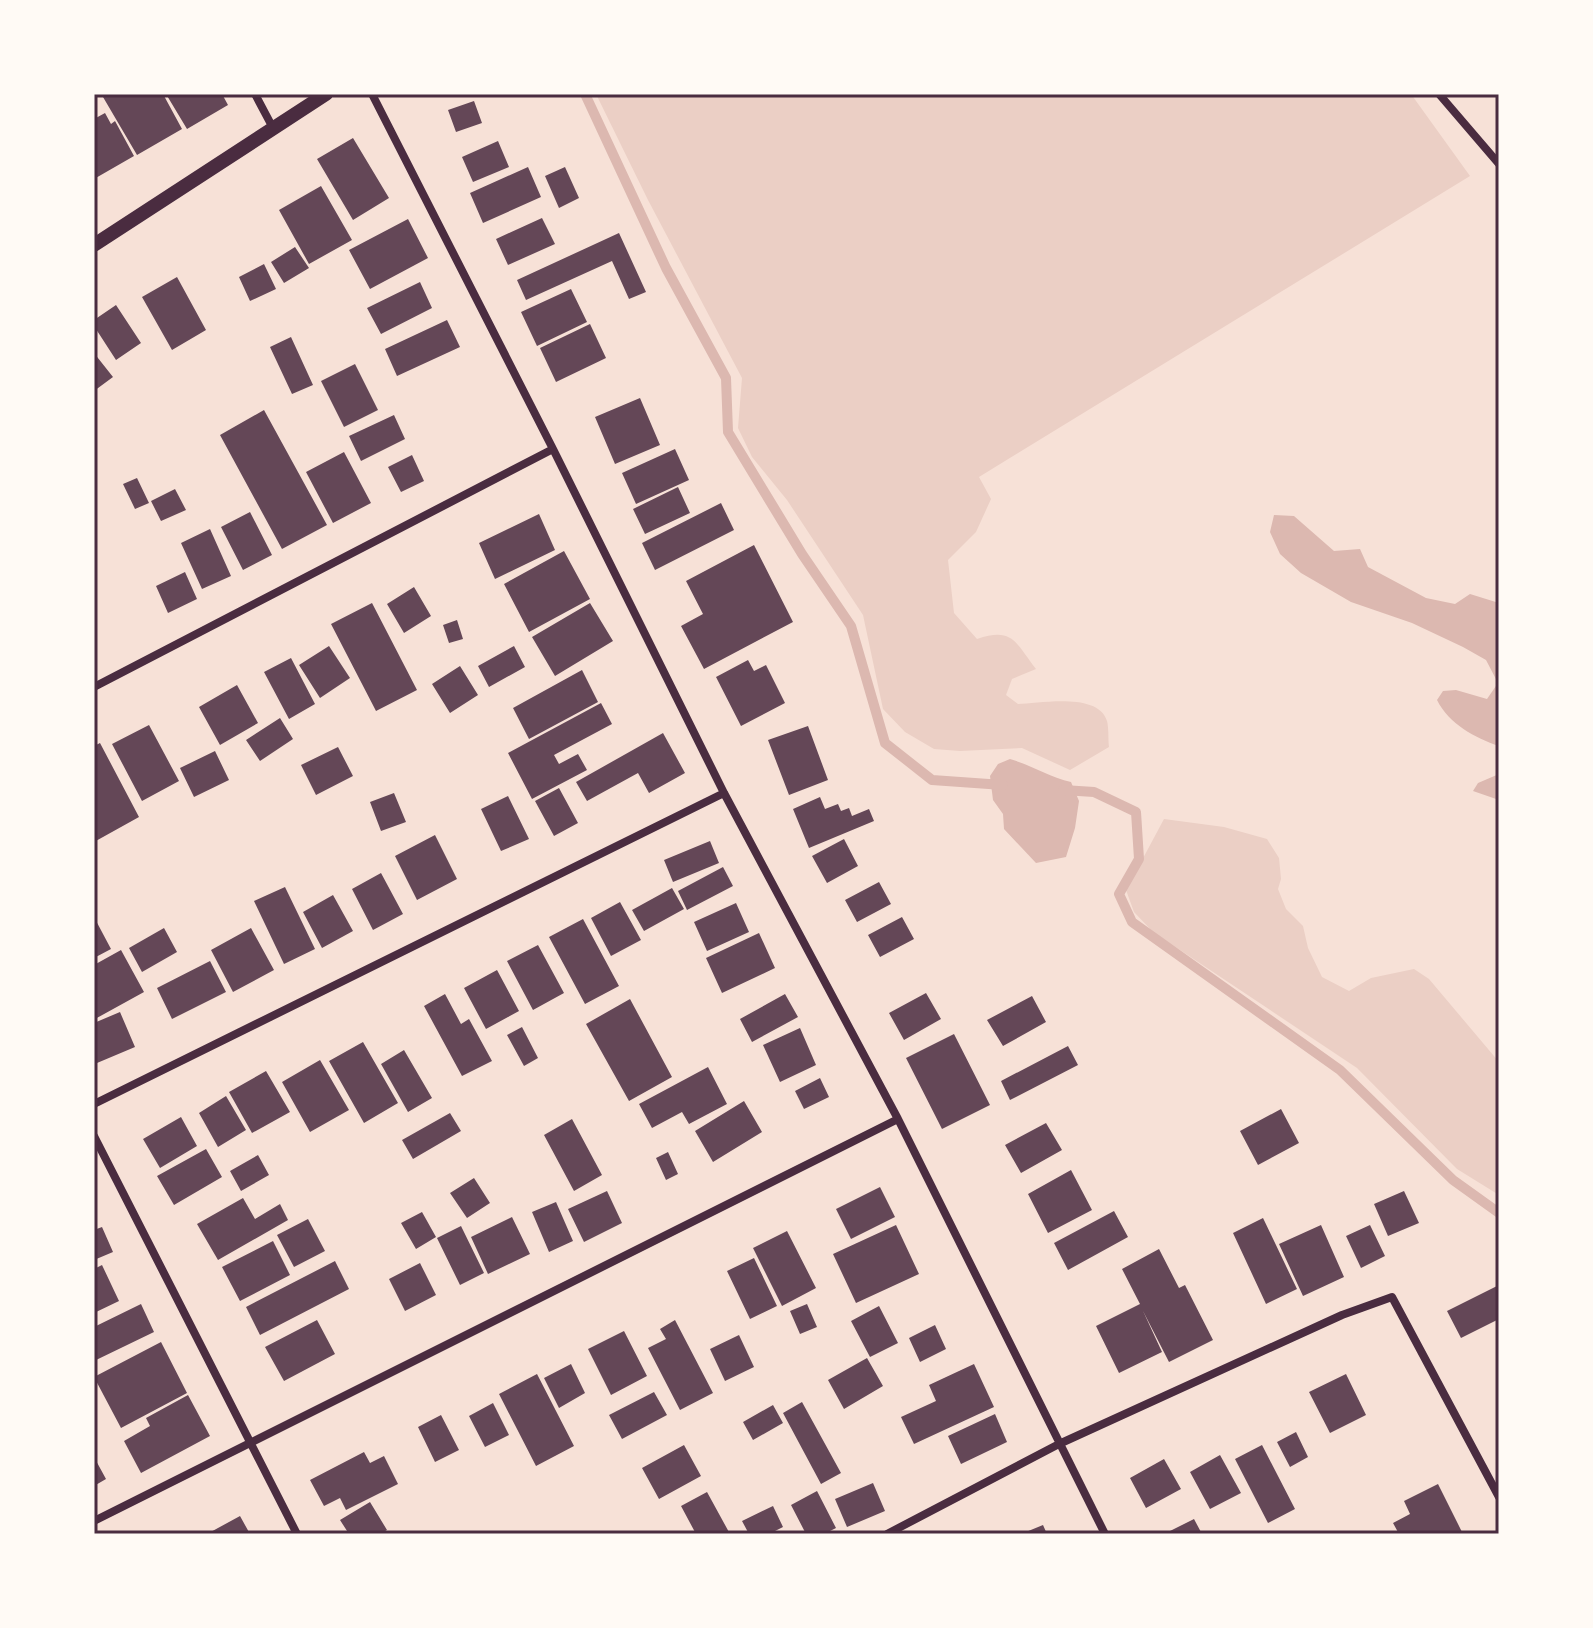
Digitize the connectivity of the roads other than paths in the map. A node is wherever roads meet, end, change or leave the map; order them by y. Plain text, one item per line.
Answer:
1 (255, 94) edge
2 (326, 94) edge
3 (372, 94) edge
4 (1439, 94) edge
5 (273, 128) junction
6 (1499, 164) edge
7 (94, 245) edge
8 (553, 449) junction
9 (94, 687) edge
10 (724, 793) junction
11 (94, 1104) edge
12 (898, 1119) junction
13 (94, 1136) edge
14 (250, 1443) junction
15 (1059, 1444) junction
16 (1499, 1497) edge
17 (94, 1521) edge
18 (297, 1534) edge
19 (887, 1534) edge
20 (1105, 1534) edge

1 - 5 street
2 - 5 street
3 - 8 street
4 - 6 street
5 - 7 street
8 - 9 street
8 - 10 street
10 - 11 street
10 - 12 street
12 - 14 street
12 - 15 street
13 - 14 street
14 - 17 street
14 - 18 street
15 - 16 street
15 - 19 street
15 - 20 street

